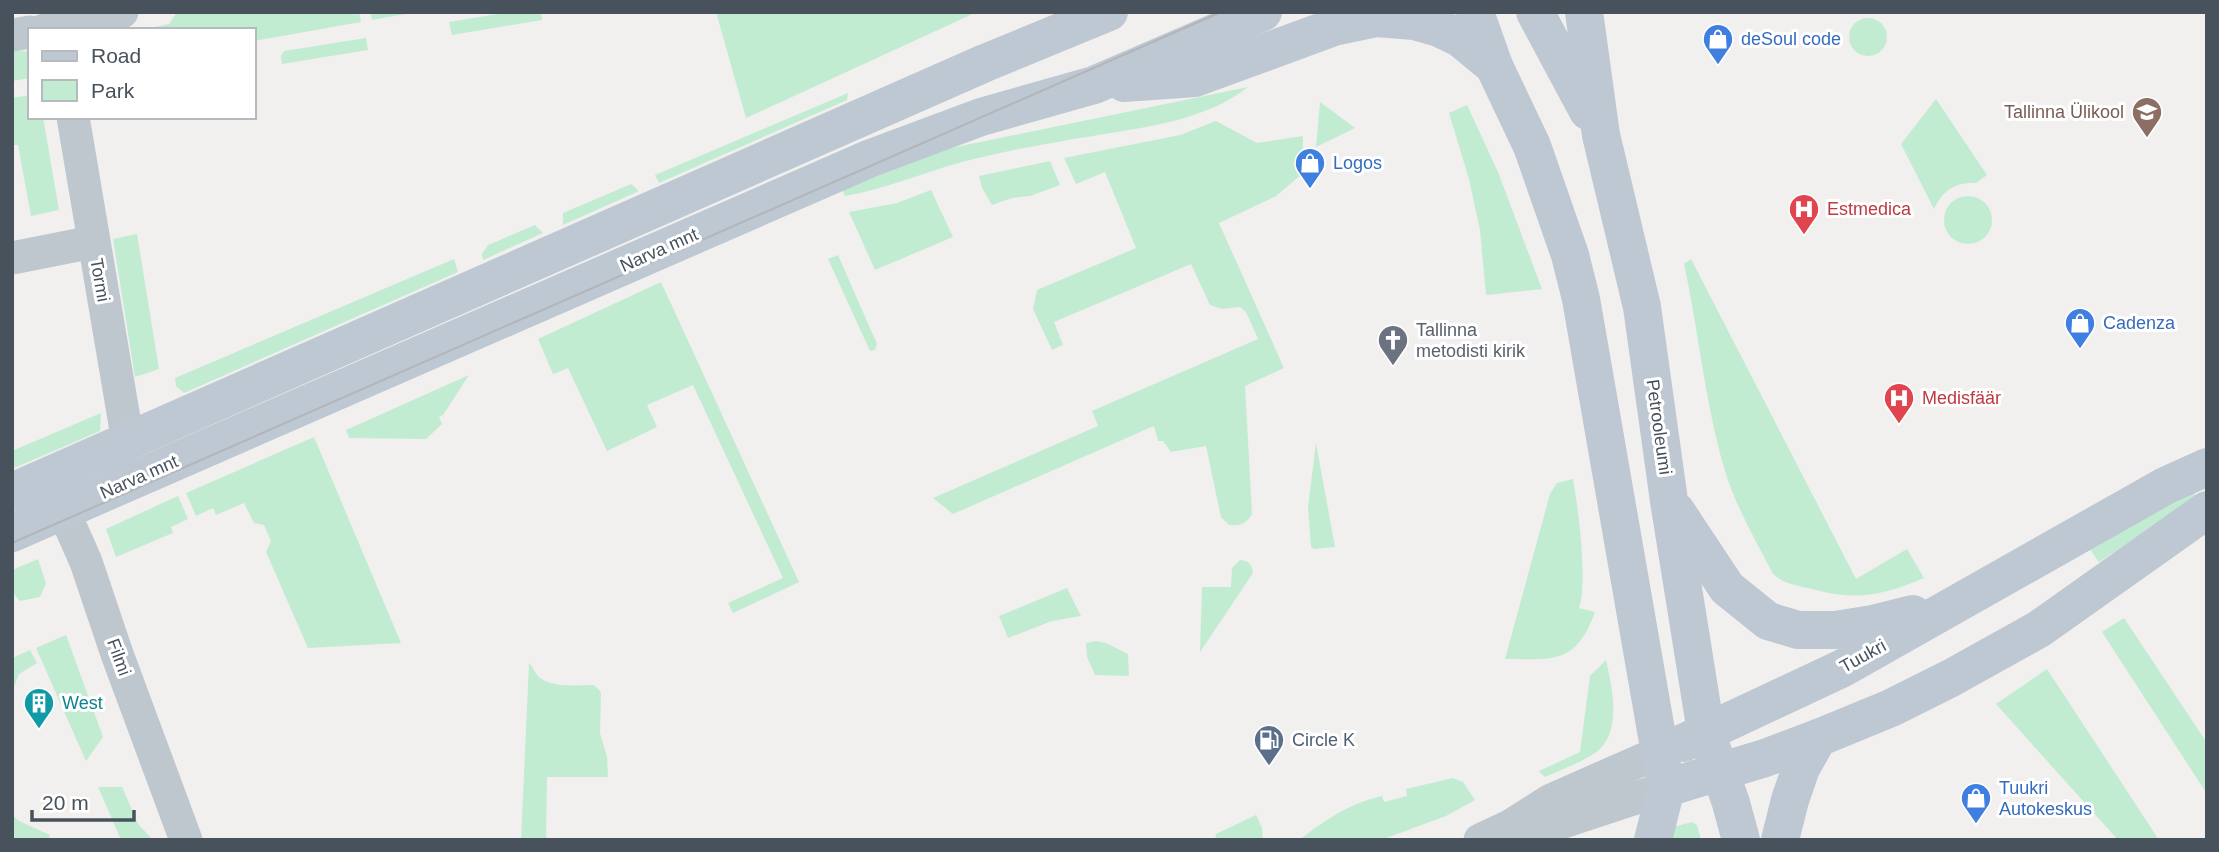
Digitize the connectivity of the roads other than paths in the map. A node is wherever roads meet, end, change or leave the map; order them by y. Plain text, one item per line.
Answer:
1 (122, 12) edge
2 (1109, 12) edge
3 (1263, 12) edge
4 (1475, 12) edge
5 (1535, 12) edge
6 (1584, 12) edge
7 (56, 28) edge
8 (1494, 66) junction
9 (1094, 85) junction
10 (72, 119) edge
11 (1601, 135) junction
12 (93, 242) junction
13 (12, 258) edge
14 (128, 442) junction
15 (2207, 467) edge
16 (12, 492) edge
17 (58, 492) junction
18 (1669, 500) junction
19 (2207, 510) edge
20 (12, 533) edge
21 (1963, 600) junction
22 (1706, 733) junction
23 (1818, 738) junction
24 (1663, 770) junction
25 (1721, 772) junction
26 (186, 840) edge
27 (1480, 840) edge
28 (1653, 840) edge
29 (1741, 840) edge
30 (1780, 840) edge

1 - 7 street
2 - 14 street, Narva mnt
3 - 9 street, Narva mnt
4 - 8 street
5 - 11 street
6 - 11 street, Petrooleumi
8 - 9 street
8 - 24 street
9 - 17 street, Narva mnt
10 - 12 street, Tormi
11 - 18 street, Petrooleumi
12 - 13 street
12 - 14 street, Tormi
14 - 17 street, Narva mnt
15 - 21 street, Tuukri
16 - 17 street, Narva mnt
17 - 20 street, Narva mnt
17 - 26 street, Filmi
18 - 21 street
18 - 22 street, Petrooleumi
19 - 23 street, Tuukri
21 - 22 street, Tuukri
22 - 24 street, Tuukri
22 - 25 street, Petrooleumi
23 - 25 street, Tuukri
23 - 30 street
24 - 25 street, Tuukri
24 - 27 street, Tuukri
24 - 28 street
25 - 29 street, Petrooleumi

